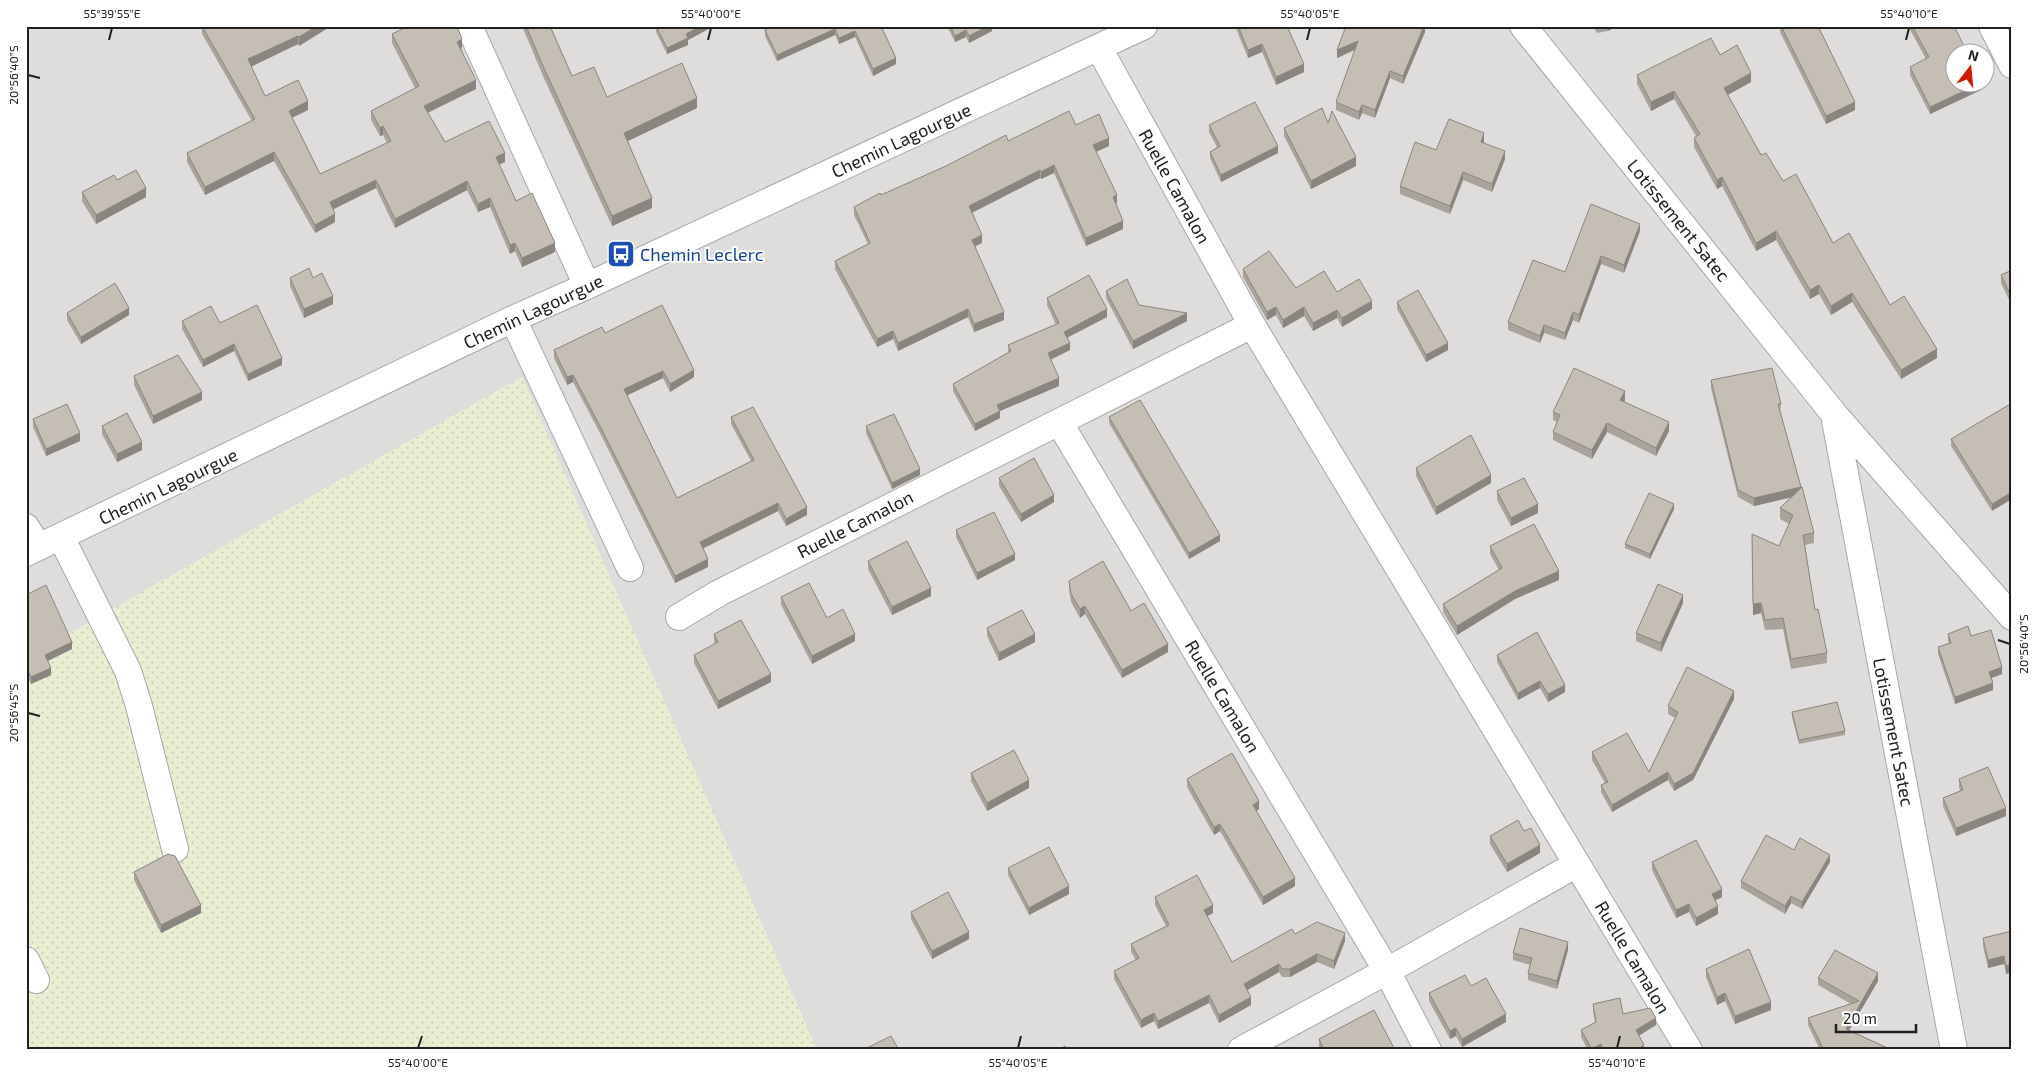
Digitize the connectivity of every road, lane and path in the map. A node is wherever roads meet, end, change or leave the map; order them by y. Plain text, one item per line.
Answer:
1 (469, 26) edge
2 (1144, 26) edge
3 (1523, 26) edge
4 (1992, 26) edge
5 (1099, 48) junction
6 (2012, 65) edge
7 (587, 286) junction
8 (513, 319) junction
9 (1252, 325) junction
10 (1834, 414) junction
11 (1058, 422) junction
12 (38, 541) edge
13 (630, 568) dead end
14 (679, 617) dead end
15 (2012, 618) edge
16 (175, 849) dead end
17 (1577, 864) junction
18 (1387, 971) junction
19 (1241, 1050) edge
20 (1428, 1050) edge
21 (1689, 1050) edge
22 (1954, 1050) edge

1 - 7 street
2 - 5 street, Chemin Lagourgue
3 - 10 street, Lotissement Satec
4 - 6 street
5 - 7 street, Chemin Lagourgue
5 - 9 street, Ruelle Camalon
7 - 8 street, Chemin Lagourgue
8 - 12 street, Chemin Lagourgue
8 - 13 street
9 - 11 street, Ruelle Camalon
9 - 17 street, Ruelle Camalon
10 - 15 street, Lotissement Satec
10 - 22 street, Lotissement Satec
11 - 14 street, Ruelle Camalon
11 - 18 street, Ruelle Camalon
12 - 16 street, Chemin Lagourgue
17 - 18 street
17 - 21 street, Ruelle Camalon
18 - 19 street
18 - 20 street, Ruelle Camalon

